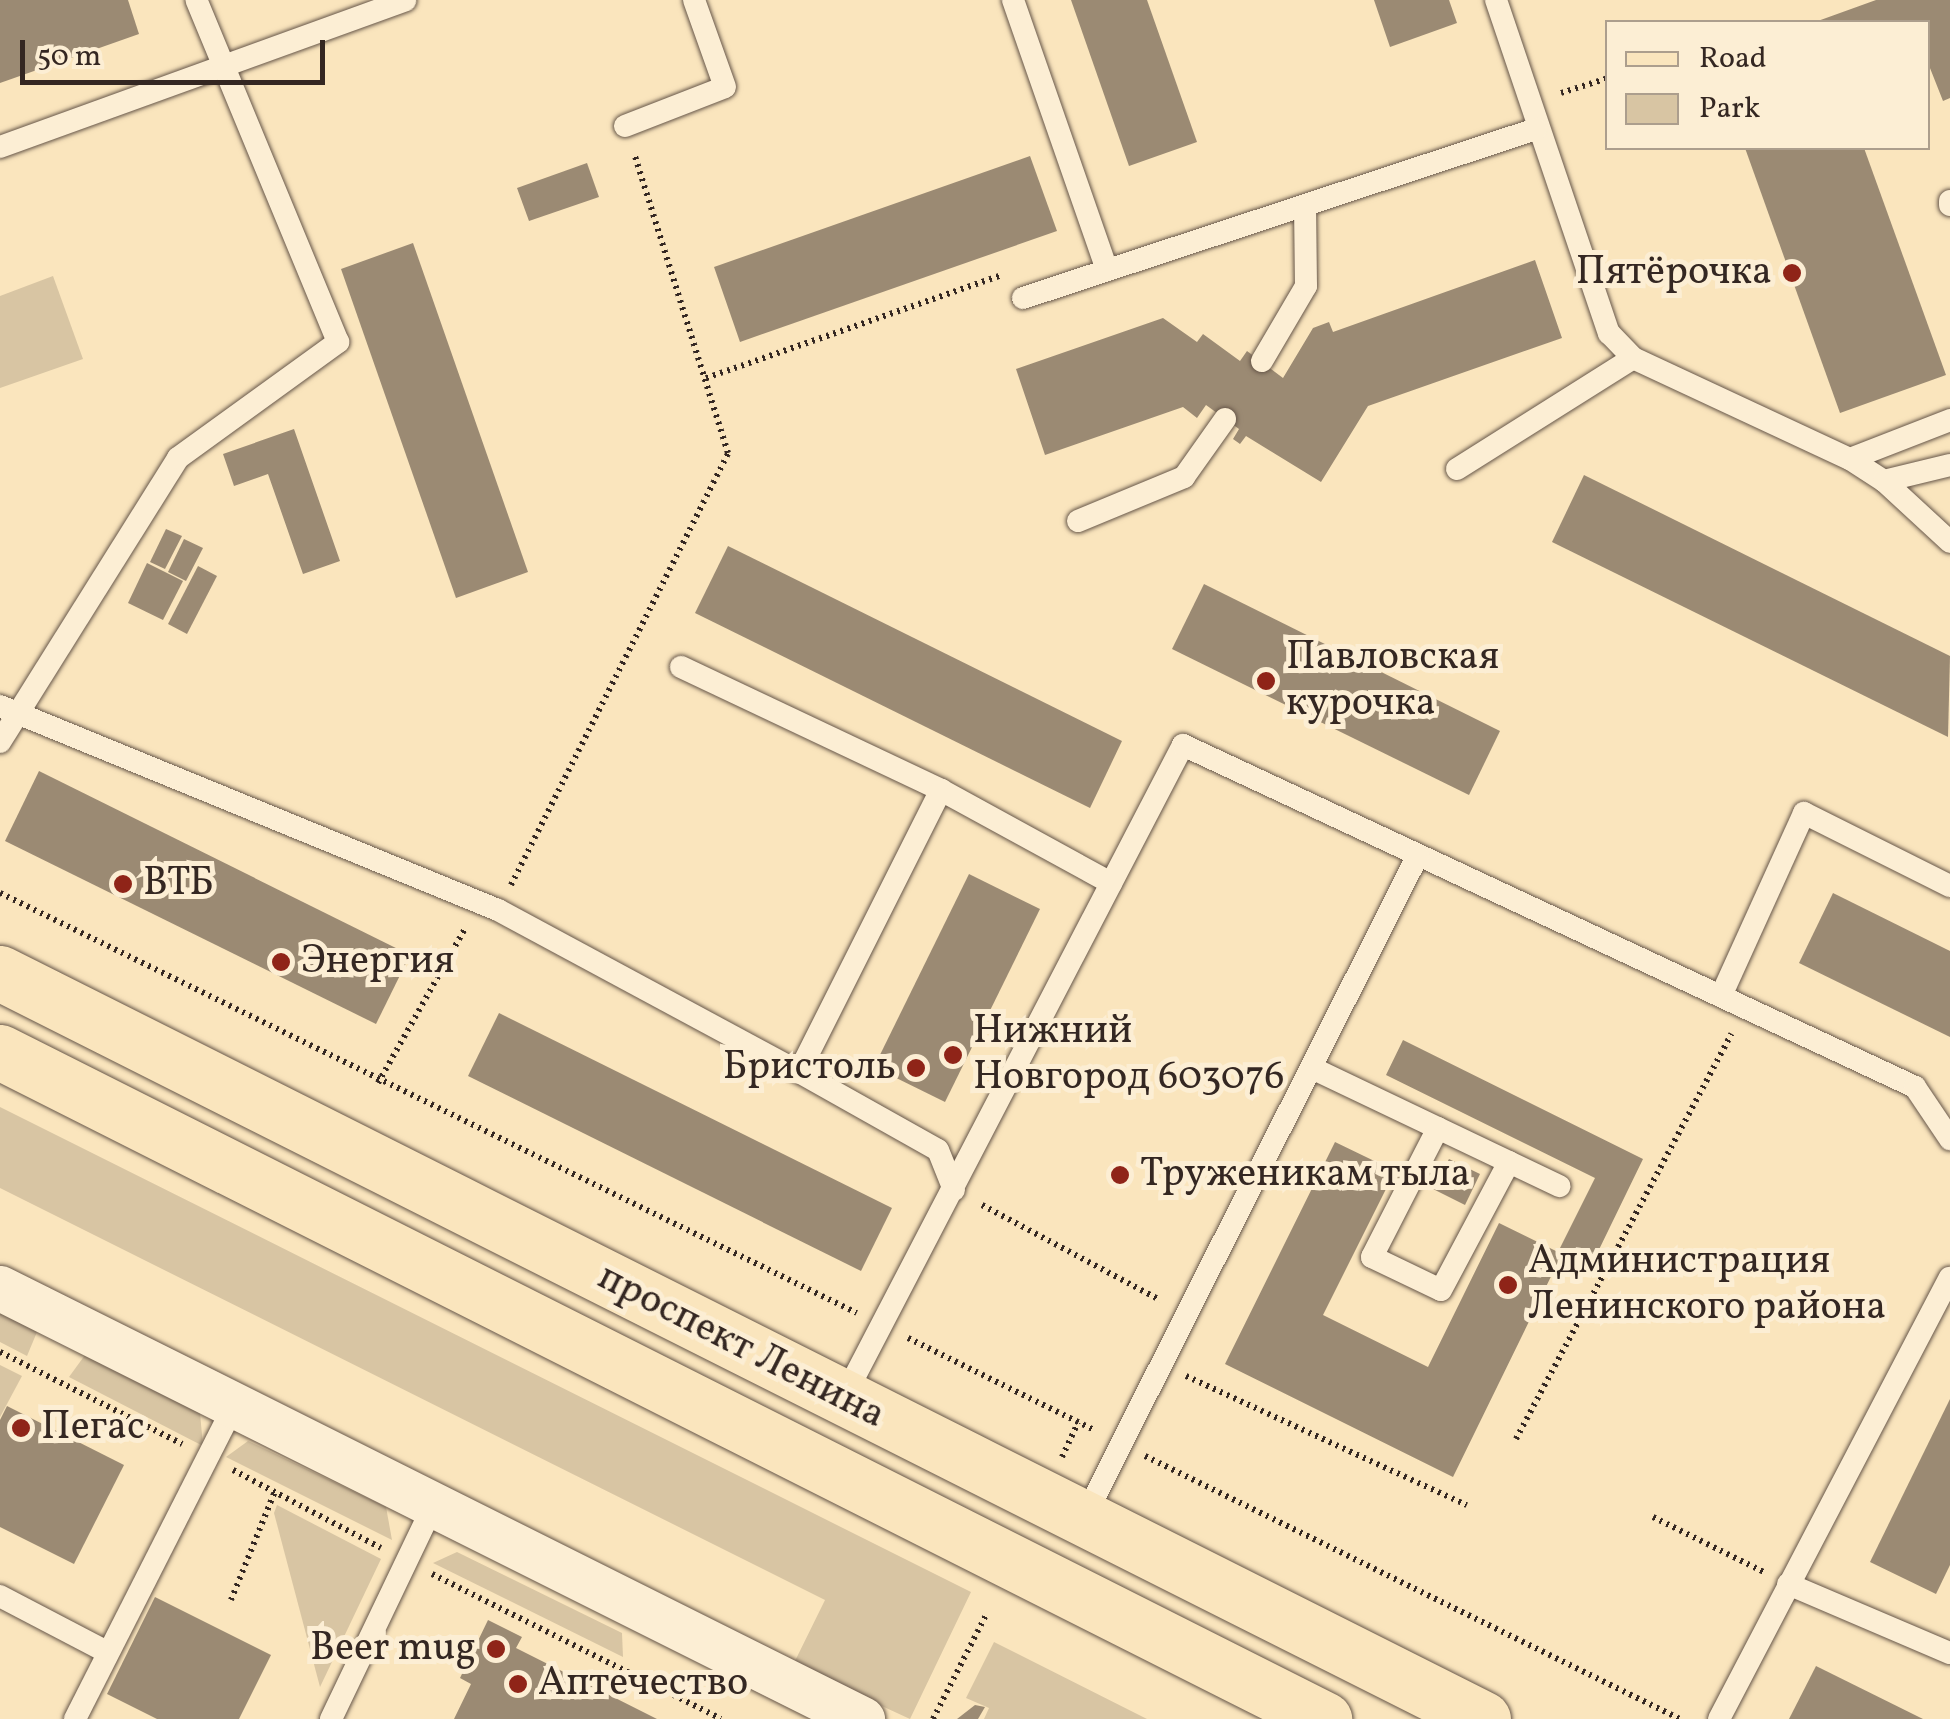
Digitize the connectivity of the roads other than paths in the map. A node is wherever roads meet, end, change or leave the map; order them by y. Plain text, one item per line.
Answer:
1 (196, 0) edge
2 (405, 0) edge
3 (694, 0) edge
4 (1013, 0) edge
5 (1496, 0) edge
6 (221, 65) junction
7 (625, 126) road end
8 (1536, 129) junction
9 (0, 147) edge
10 (1306, 206) junction
11 (1107, 270) junction
12 (1023, 298) dead end
13 (1632, 358) junction
14 (1262, 362) dead end
15 (1225, 419) dead end
16 (1950, 420) edge
17 (1850, 459) junction
18 (1950, 465) edge
19 (1457, 469) dead end
20 (1884, 481) junction
21 (1078, 520) dead end
22 (1950, 542) edge
23 (682, 667) dead end
24 (8, 710) edge
25 (0, 742) edge
26 (941, 790) junction
27 (1418, 855) junction
28 (1111, 883) junction
29 (1950, 886) edge
30 (0, 974) edge
31 (1721, 996) junction
32 (0, 1052) edge
33 (1314, 1068) junction
34 (800, 1072) junction
35 (1438, 1128) junction
36 (1950, 1139) edge
37 (1509, 1162) junction
38 (1559, 1186) dead end
39 (954, 1190) junction
40 (1948, 1286) edge
41 (0, 1288) edge
42 (844, 1399) junction
43 (234, 1405) junction
44 (434, 1504) junction
45 (1082, 1521) junction
46 (1788, 1584) junction
47 (0, 1596) edge
48 (107, 1652) junction
49 (1950, 1653) edge
50 (1313, 1717) edge
51 (75, 1719) edge
52 (330, 1719) edge
53 (862, 1719) edge
54 (1483, 1719) edge
55 (1719, 1719) edge

1 - 6 lane
2 - 6 lane
3 - 7 lane
4 - 11 lane
5 - 8 lane
6 - 9 lane
6 - 24 lane
8 - 10 lane
8 - 13 lane
10 - 11 lane
10 - 14 lane
11 - 12 lane
13 - 17 lane
13 - 19 lane
15 - 21 lane
16 - 17 lane
17 - 20 lane
18 - 20 lane
20 - 22 lane
23 - 26 lane
24 - 25 lane
24 - 34 lane
26 - 28 lane
26 - 34 lane
27 - 28 lane
27 - 31 lane
27 - 33 lane
28 - 39 lane
29 - 31 lane
30 - 42 main road, проспект Ленина
31 - 36 lane
32 - 50 main road, проспект Ленина
33 - 35 lane
33 - 45 lane
34 - 39 lane
35 - 37 lane
35 - 37 lane
37 - 38 lane
39 - 42 lane
40 - 46 lane
41 - 43 street
42 - 45 main road, проспект Ленина
43 - 44 street
43 - 48 lane
44 - 52 lane
44 - 53 street
45 - 54 main road, проспект Ленина
46 - 49 lane
46 - 55 lane
47 - 48 lane
48 - 51 lane

